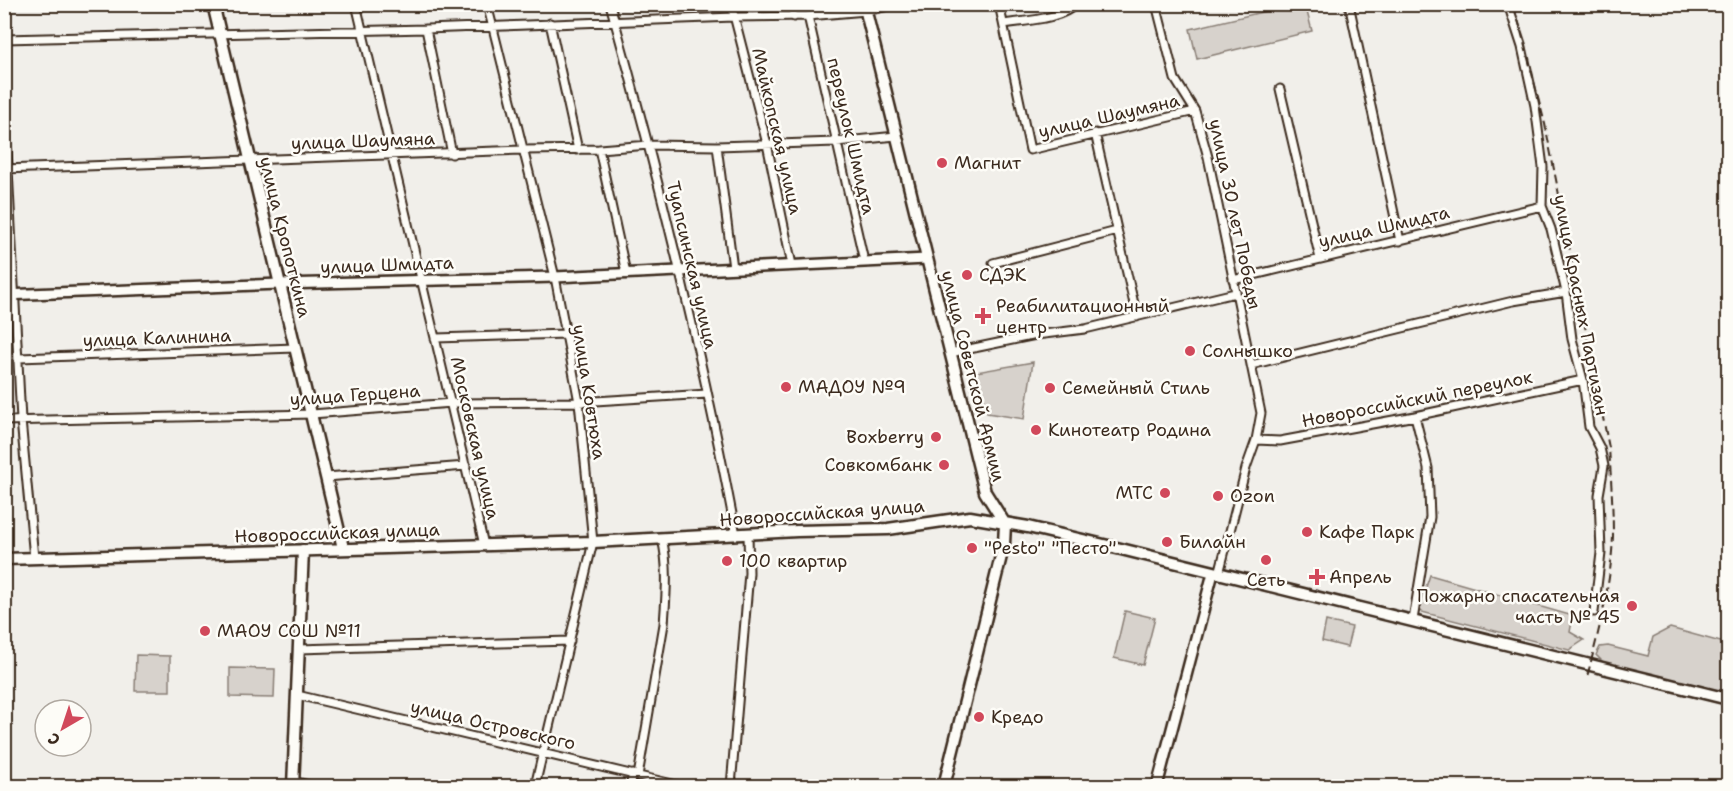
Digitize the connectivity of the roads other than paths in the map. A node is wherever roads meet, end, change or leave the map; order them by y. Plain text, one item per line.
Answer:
1 (213, 4) edge
2 (356, 4) edge
3 (487, 4) edge
4 (610, 4) edge
5 (731, 4) edge
6 (791, 4) edge
7 (898, 4) edge
8 (999, 4) edge
9 (1074, 4) edge
10 (1349, 4) edge
11 (1508, 4) edge
12 (1157, 5) edge
13 (865, 8) edge
14 (808, 16) junction
15 (734, 17) junction
16 (794, 17) junction
17 (615, 21) junction
18 (550, 23) junction
19 (1004, 24) junction
20 (492, 26) junction
21 (426, 29) junction
22 (363, 30) junction
23 (219, 34) junction
24 (4, 39) edge
25 (1280, 88) dead end
26 (4, 91) edge
27 (1195, 111) junction
28 (1095, 133) junction
29 (896, 136) junction
30 (836, 142) junction
31 (767, 144) junction
32 (649, 145) junction
33 (717, 146) junction
34 (599, 149) junction
35 (522, 150) junction
36 (578, 150) junction
37 (452, 154) junction
38 (391, 156) junction
39 (250, 159) junction
40 (6, 169) edge
41 (1542, 206) junction
42 (1117, 231) junction
43 (1400, 241) junction
44 (1320, 258) junction
45 (927, 259) junction
46 (864, 261) junction
47 (993, 263) dead end
48 (792, 265) junction
49 (733, 268) junction
50 (678, 271) junction
51 (626, 273) junction
52 (555, 277) junction
53 (423, 280) junction
54 (1233, 280) junction
55 (280, 284) junction
56 (1566, 292) junction
57 (1235, 293) junction
58 (4, 295) edge
59 (15, 295) junction
60 (1137, 317) junction
61 (566, 334) junction
62 (436, 338) junction
63 (296, 348) junction
64 (950, 353) junction
65 (19, 358) junction
66 (1251, 365) junction
67 (1583, 380) junction
68 (707, 394) junction
69 (579, 402) junction
70 (452, 404) junction
71 (312, 414) junction
72 (1415, 416) junction
73 (21, 420) junction
74 (4, 421) edge
75 (1256, 440) junction
76 (466, 466) junction
77 (326, 477) junction
78 (1005, 524) junction
79 (736, 535) junction
80 (748, 535) junction
81 (662, 539) junction
82 (594, 542) junction
83 (484, 545) junction
84 (343, 549) junction
85 (303, 550) junction
86 (34, 558) junction
87 (4, 559) edge
88 (1216, 573) junction
89 (1593, 612) dead end
90 (1413, 620) junction
91 (570, 641) junction
92 (299, 649) junction
93 (297, 695) junction
94 (1728, 699) edge
95 (542, 753) junction
96 (636, 775) junction
97 (293, 784) edge
98 (313, 786) edge
99 (534, 786) edge
100 (630, 786) edge
101 (681, 786) edge
102 (731, 786) edge
103 (944, 786) edge
104 (1156, 786) edge

1 - 23 main road, улица Кропоткина
2 - 22 street, Московская улица
3 - 20 street, улица Ковтюха
4 - 17 street, Туапсинская улица
5 - 15 street, Майкопская улица
6 - 16 street
7 - 13 street
8 - 19 street
9 - 19 street
10 - 43 street
11 - 41 street, улица Красных Партизан
12 - 27 street, улица 30 лет Победы
13 - 14 street
13 - 29 main road, улица Советской Армии
14 - 16 street
14 - 30 street, переулок Шмидта
15 - 16 street
15 - 17 street
15 - 31 street, Майкопская улица
17 - 18 street
17 - 32 street, Туапсинская улица
18 - 20 street
18 - 36 street
19 - 28 street, улица Шаумяна
20 - 21 street
20 - 35 street, улица Ковтюха
21 - 22 street
21 - 37 street
22 - 23 street
22 - 38 street, Московская улица
23 - 24 street
23 - 39 main road, улица Кропоткина
25 - 44 street
26 - 40 street
27 - 28 street, улица Шаумяна
27 - 54 street, улица 30 лет Победы
28 - 42 street
29 - 30 street, улица Шаумяна
29 - 45 main road, улица Советской Армии
30 - 31 street, улица Шаумяна
30 - 46 street, переулок Шмидта
31 - 33 street, улица Шаумяна
31 - 48 street, Майкопская улица
32 - 33 street, улица Шаумяна
32 - 34 street, улица Шаумяна
32 - 50 street, Туапсинская улица
33 - 49 street
34 - 36 street, улица Шаумяна
34 - 51 street
35 - 36 street, улица Шаумяна
35 - 37 street, улица Шаумяна
35 - 52 street, улица Ковтюха
37 - 38 street, улица Шаумяна
38 - 39 street, улица Шаумяна
38 - 53 street, Московская улица
39 - 40 street, улица Шаумяна
39 - 55 main road, улица Кропоткина
40 - 59 street
41 - 43 street, улица Шмидта
41 - 56 street, улица Красных Партизан
42 - 47 street
42 - 60 street
43 - 44 street, улица Шмидта
44 - 54 street, улица Шмидта
45 - 46 street, улица Шмидта
45 - 64 main road, улица Советской Армии
46 - 48 street, улица Шмидта
48 - 49 street, улица Шмидта
49 - 50 street, улица Шмидта
50 - 51 street, улица Шмидта
50 - 68 street, Туапсинская улица
51 - 52 street, улица Шмидта
52 - 53 street, улица Шмидта
52 - 61 street, улица Ковтюха
53 - 55 street, улица Шмидта
53 - 62 street, Московская улица
54 - 57 street, улица 30 лет Победы
55 - 59 street, улица Шмидта
55 - 63 main road, улица Кропоткина
56 - 66 street
56 - 67 street, улица Красных Партизан
57 - 60 street
57 - 66 street, улица 30 лет Победы
58 - 59 street, улица Шмидта
59 - 65 street
60 - 64 street
61 - 62 street, Московская улица
61 - 69 street, улица Ковтюха
62 - 70 street, Московская улица
63 - 65 street, улица Калинина
63 - 71 main road, улица Кропоткина
64 - 78 main road, улица Советской Армии
65 - 73 street
66 - 75 street, улица 30 лет Победы
67 - 72 street, Новороссийский переулок
67 - 89 street, улица Красных Партизан
68 - 69 street, улица Герцена
68 - 79 street, Туапсинская улица
69 - 70 street, улица Герцена
69 - 82 street, улица Ковтюха
70 - 71 street, улица Герцена
70 - 76 street, Московская улица
71 - 73 street, улица Герцена
71 - 77 main road, улица Кропоткина
72 - 75 street, Новороссийский переулок
72 - 90 street
73 - 74 street, улица Герцена
73 - 86 street
75 - 88 street, улица 30 лет Победы
76 - 77 street
76 - 83 street, Московская улица
77 - 84 main road, улица Кропоткина
78 - 80 main road, Новороссийская улица
78 - 88 main road, Новороссийская улица
78 - 103 main road
79 - 80 main road, Новороссийская улица
79 - 81 main road, Новороссийская улица
80 - 102 street
81 - 82 main road, Новороссийская улица
81 - 96 street
82 - 83 main road, Новороссийская улица
82 - 91 street, улица Ковтюха
83 - 84 main road, Новороссийская улица
84 - 85 main road, Новороссийская улица
85 - 86 main road, Новороссийская улица
85 - 92 main road
86 - 87 main road, Новороссийская улица
88 - 90 main road, Новороссийская улица
88 - 104 street, улица 30 лет Победы
90 - 94 main road, Новороссийская улица
91 - 92 street
91 - 95 street, улица Ковтюха
92 - 93 main road
93 - 95 street, улица Островского
93 - 97 main road
95 - 96 street, улица Островского
95 - 99 street, улица Ковтюха
96 - 100 street
96 - 101 street, улица Островского
97 - 98 street

